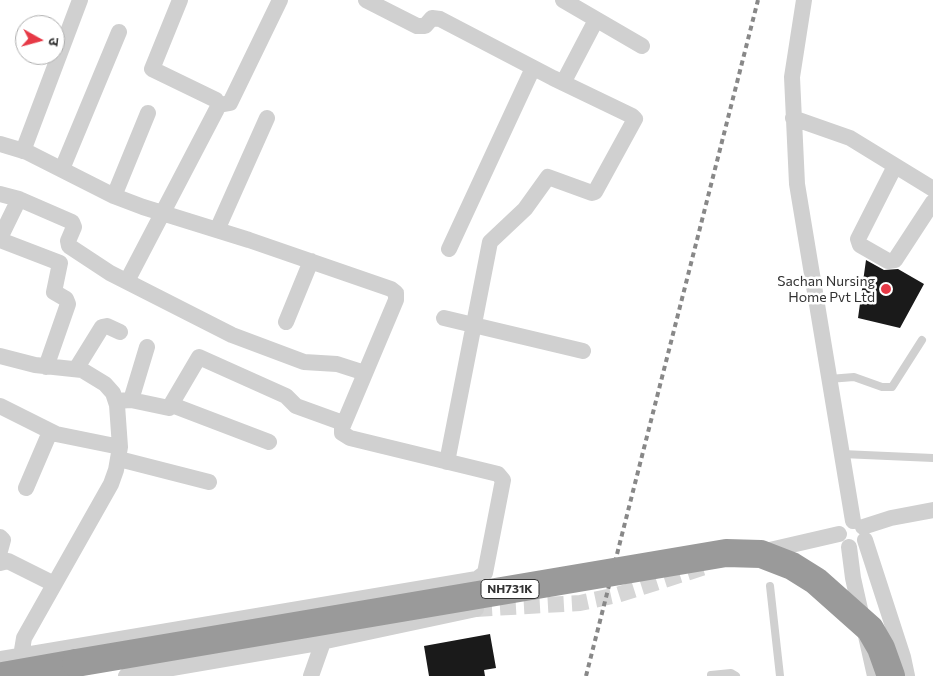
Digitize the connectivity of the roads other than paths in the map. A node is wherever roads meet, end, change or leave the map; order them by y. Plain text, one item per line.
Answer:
1 (80, 0) edge
2 (180, 0) edge
3 (280, 0) edge
4 (366, 0) edge
5 (563, 0) edge
6 (804, 0) edge
7 (596, 20) junction
8 (119, 32) dead end
9 (642, 46) dead end
10 (534, 68) junction
11 (563, 83) junction
12 (219, 105) junction
13 (148, 113) dead end
14 (267, 118) dead end
15 (794, 118) junction
16 (0, 144) edge
17 (23, 151) junction
18 (895, 166) junction
19 (62, 169) junction
20 (933, 192) edge
21 (0, 194) edge
22 (114, 196) junction
23 (19, 198) junction
24 (163, 214) junction
25 (216, 230) junction
26 (0, 239) edge
27 (449, 249) dead end
28 (311, 261) junction
29 (127, 281) junction
30 (444, 318) dead end
31 (286, 322) dead end
32 (475, 325) junction
33 (120, 332) dead end
34 (922, 340) dead end
35 (147, 347) dead end
36 (583, 351) dead end
37 (0, 356) edge
38 (46, 367) junction
39 (76, 369) junction
40 (365, 373) junction
41 (829, 379) junction
42 (123, 400) junction
43 (172, 405) junction
44 (2, 412) edge
45 (344, 423) junction
46 (50, 432) junction
47 (269, 442) dead end
48 (120, 453) junction
49 (842, 454) junction
50 (933, 458) edge
51 (447, 462) junction
52 (209, 482) dead end
53 (26, 488) dead end
54 (933, 510) edge
55 (860, 529) junction
56 (0, 537) edge
57 (844, 541) junction
58 (0, 559) edge
59 (727, 560) tunnel mouth
60 (54, 584) junction
61 (770, 586) dead end
62 (476, 609) tunnel mouth
63 (323, 642) junction
64 (21, 656) junction
65 (0, 659) edge
66 (711, 675) edge
67 (2, 676) edge
68 (126, 676) edge
69 (312, 676) edge
70 (736, 676) edge
71 (780, 676) edge
72 (875, 676) edge
73 (892, 676) edge
74 (907, 676) edge

1 - 17 street
2 - 12 street
3 - 12 street
4 - 10 street
5 - 7 street
6 - 15 street
7 - 9 street
7 - 11 street
8 - 19 street
10 - 11 street
10 - 27 street
11 - 32 street
12 - 24 street
13 - 22 street
14 - 25 street
15 - 18 street
15 - 41 street
16 - 17 street
17 - 19 street
18 - 20 street
18 - 20 street
19 - 22 street
21 - 23 street
22 - 24 street
23 - 26 street
23 - 29 street
24 - 25 street
24 - 29 street
25 - 28 street
26 - 38 street
28 - 31 street
28 - 40 street
29 - 40 street
30 - 32 street
32 - 36 street
32 - 51 street
33 - 39 street
34 - 41 lane
35 - 42 street
37 - 38 street
38 - 39 street
39 - 42 street
40 - 45 street
41 - 49 street
42 - 43 street
42 - 48 street
43 - 45 street
43 - 47 street
44 - 46 street
45 - 51 street
46 - 48 street
46 - 53 street
48 - 52 street
48 - 60 street
49 - 50 lane
49 - 55 street
51 - 64 street
54 - 55 street
55 - 57 street
55 - 57 street
55 - 74 street
56 - 58 street
57 - 59 street
57 - 72 street
58 - 60 street
60 - 64 street
61 - 71 lane
62 - 63 street
63 - 68 street
63 - 69 street
64 - 65 street
66 - 70 lane
67 - 73 highway, NH731K, bridge

